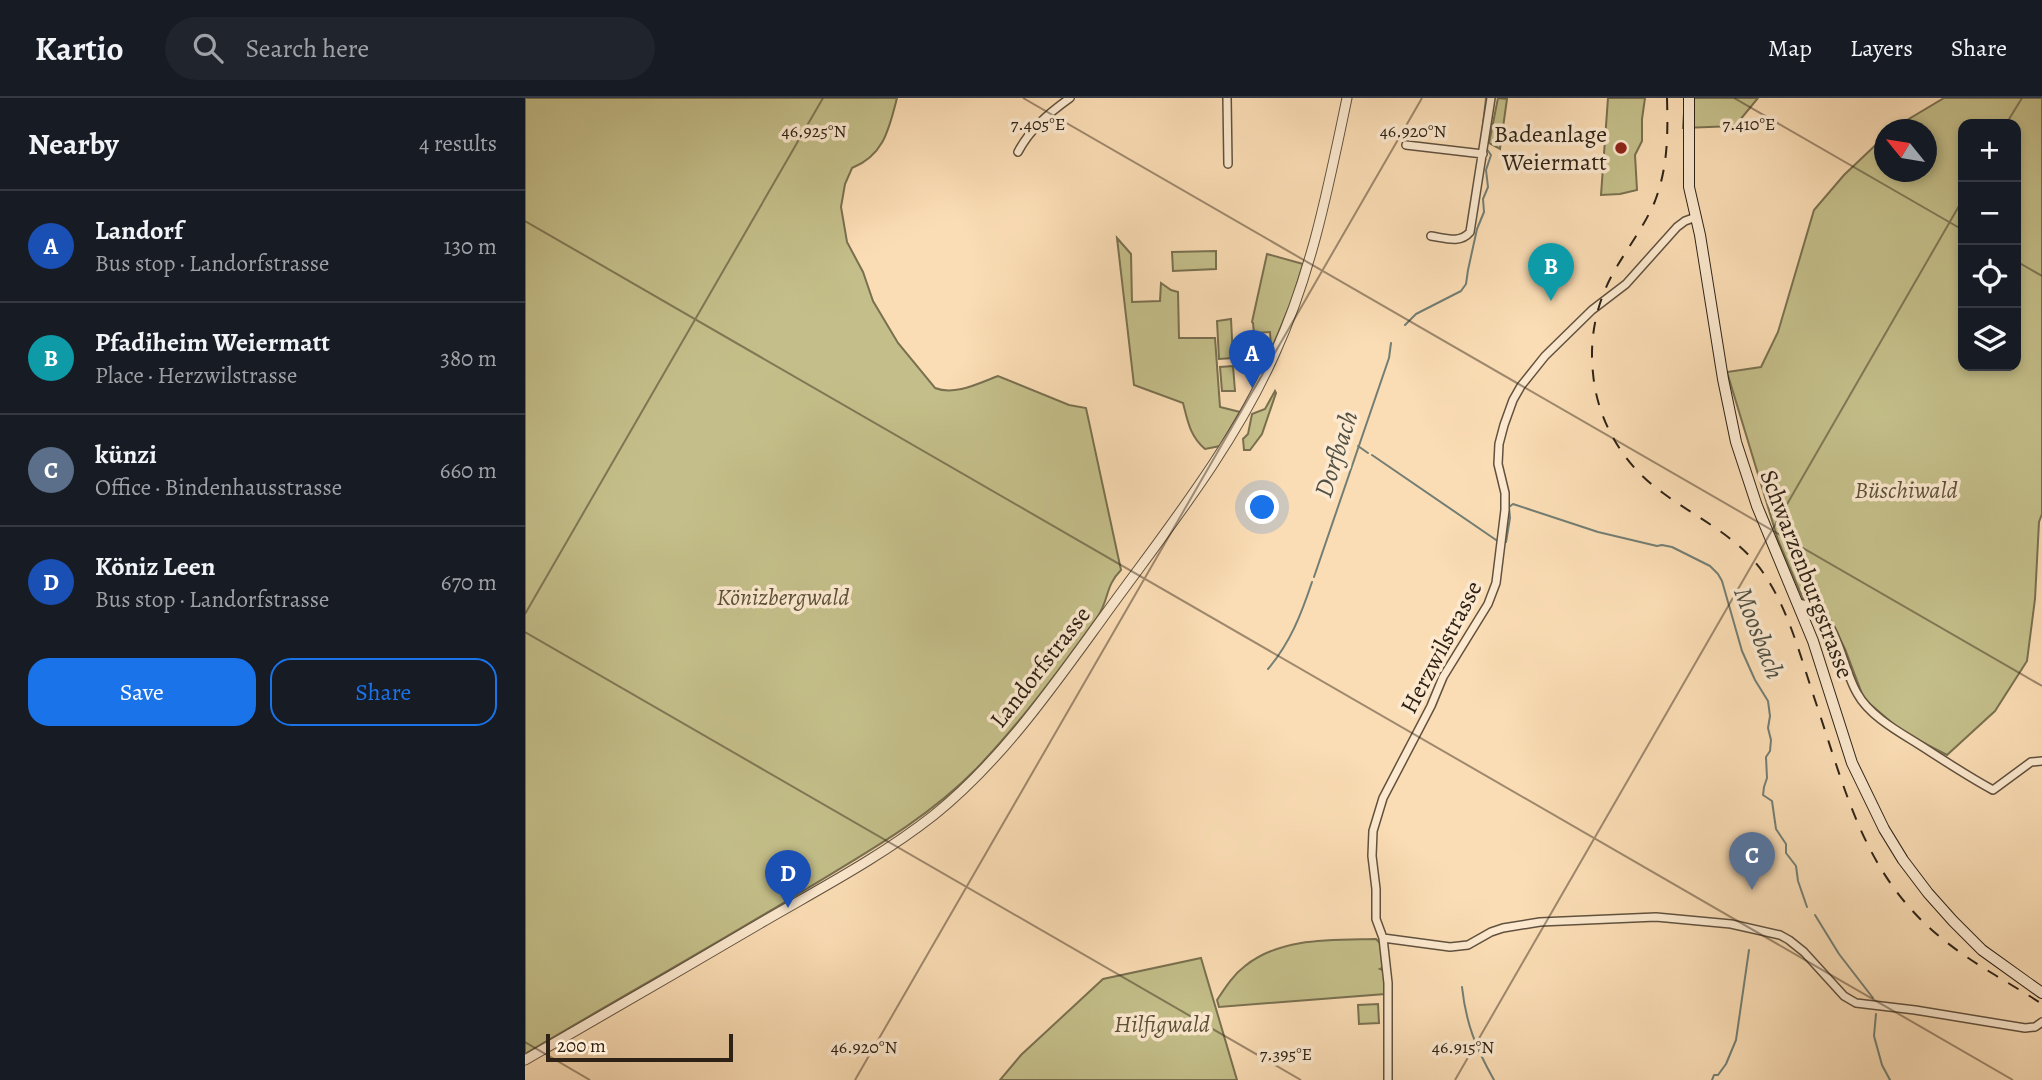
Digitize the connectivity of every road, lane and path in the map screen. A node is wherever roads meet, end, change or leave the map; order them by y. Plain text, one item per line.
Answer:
1 (1070, 98) edge
2 (1227, 98) edge
3 (1347, 98) edge
4 (1491, 98) edge
5 (1689, 98) edge
6 (1406, 145) dead end
7 (1018, 152) dead end
8 (1483, 155) junction
9 (1228, 164) dead end
10 (1696, 217) junction
11 (1431, 236) dead end
12 (1798, 603) junction
13 (2042, 761) edge
14 (1383, 938) junction
15 (2042, 993) edge
16 (2042, 1022) edge
17 (525, 1060) edge
18 (1388, 1080) edge

1 - 7 street
2 - 9 street
3 - 17 street, Landorfstrasse
4 - 8 street
5 - 10 main road, Schwarzenburgstrasse
6 - 8 street
8 - 11 street
10 - 12 main road, Schwarzenburgstrasse
10 - 14 street, Herzwilstrasse
12 - 13 street
12 - 15 main road, Schwarzenburgstrasse
14 - 16 street
14 - 18 street, Herzwilstrasse

